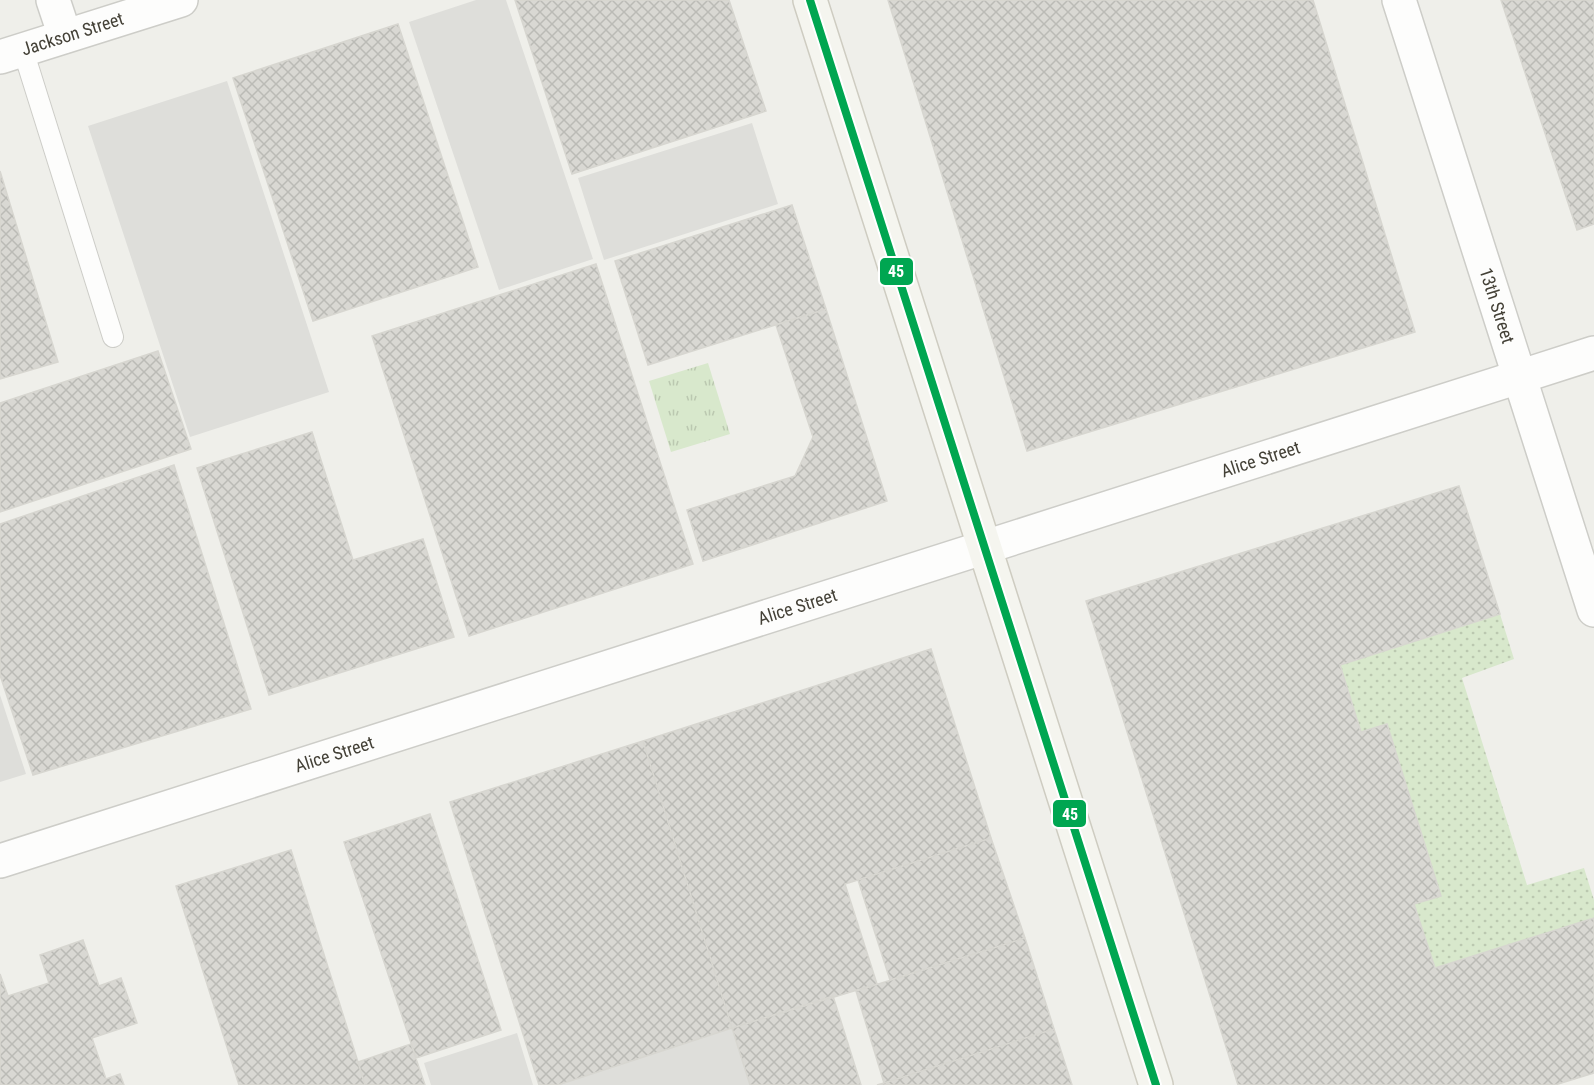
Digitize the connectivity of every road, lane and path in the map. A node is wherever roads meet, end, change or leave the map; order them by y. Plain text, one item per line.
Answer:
1 (53, 0) edge
2 (181, 0) edge
3 (810, 0) edge
4 (1399, 0) edge
5 (65, 36) junction
6 (12, 53) edge
7 (113, 337) dead end
8 (1594, 353) edge
9 (1520, 376) junction
10 (984, 548) junction
11 (1594, 610) edge
12 (0, 861) edge
13 (1156, 1085) edge

1 - 5 street
2 - 5 street, Jackson Street
3 - 10 main road
4 - 9 street, 13th Street
5 - 6 street, Jackson Street
6 - 7 lane
8 - 9 street, Alice Street
9 - 10 street, Alice Street
9 - 11 street, 13th Street
10 - 12 street, Alice Street
10 - 13 main road

